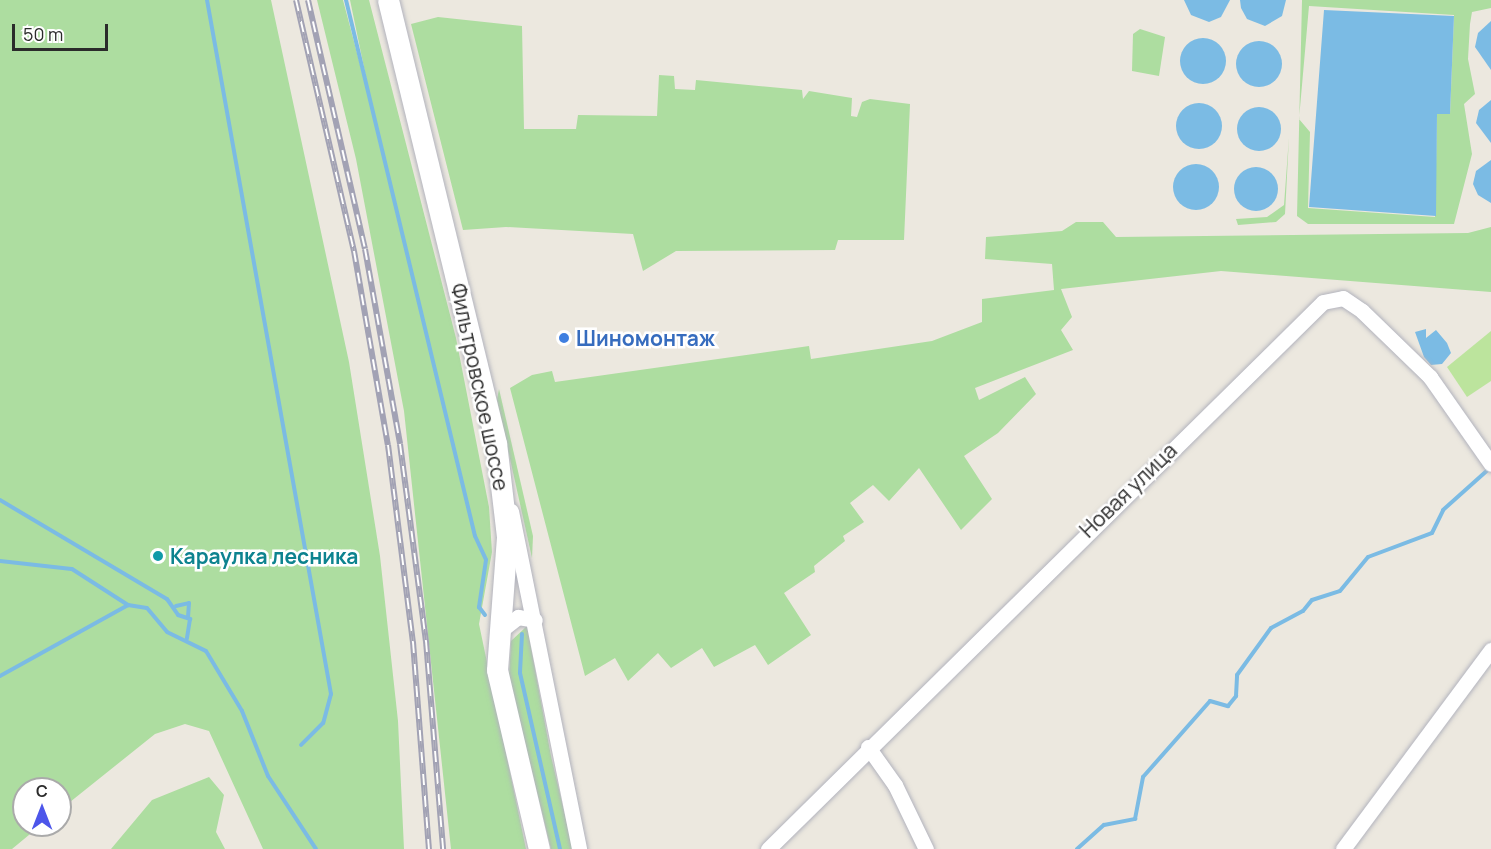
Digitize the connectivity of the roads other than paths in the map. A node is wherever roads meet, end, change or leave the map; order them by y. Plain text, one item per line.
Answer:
1 (388, 0) edge
2 (1489, 461) edge
3 (500, 472) junction
4 (535, 620) junction
5 (500, 631) junction
6 (1491, 650) edge
7 (868, 747) junction
8 (1348, 848) edge
9 (539, 849) edge
10 (579, 849) edge
11 (768, 849) edge
12 (926, 849) edge

1 - 3 main road, Фильтровское шоссе
2 - 7 street, Новая улица
3 - 4 street
3 - 5 main road, Фильтровское шоссе
4 - 5 street
4 - 10 street
5 - 9 main road, Фильтровское шоссе
6 - 8 street
7 - 11 street, Новая улица
7 - 12 street

